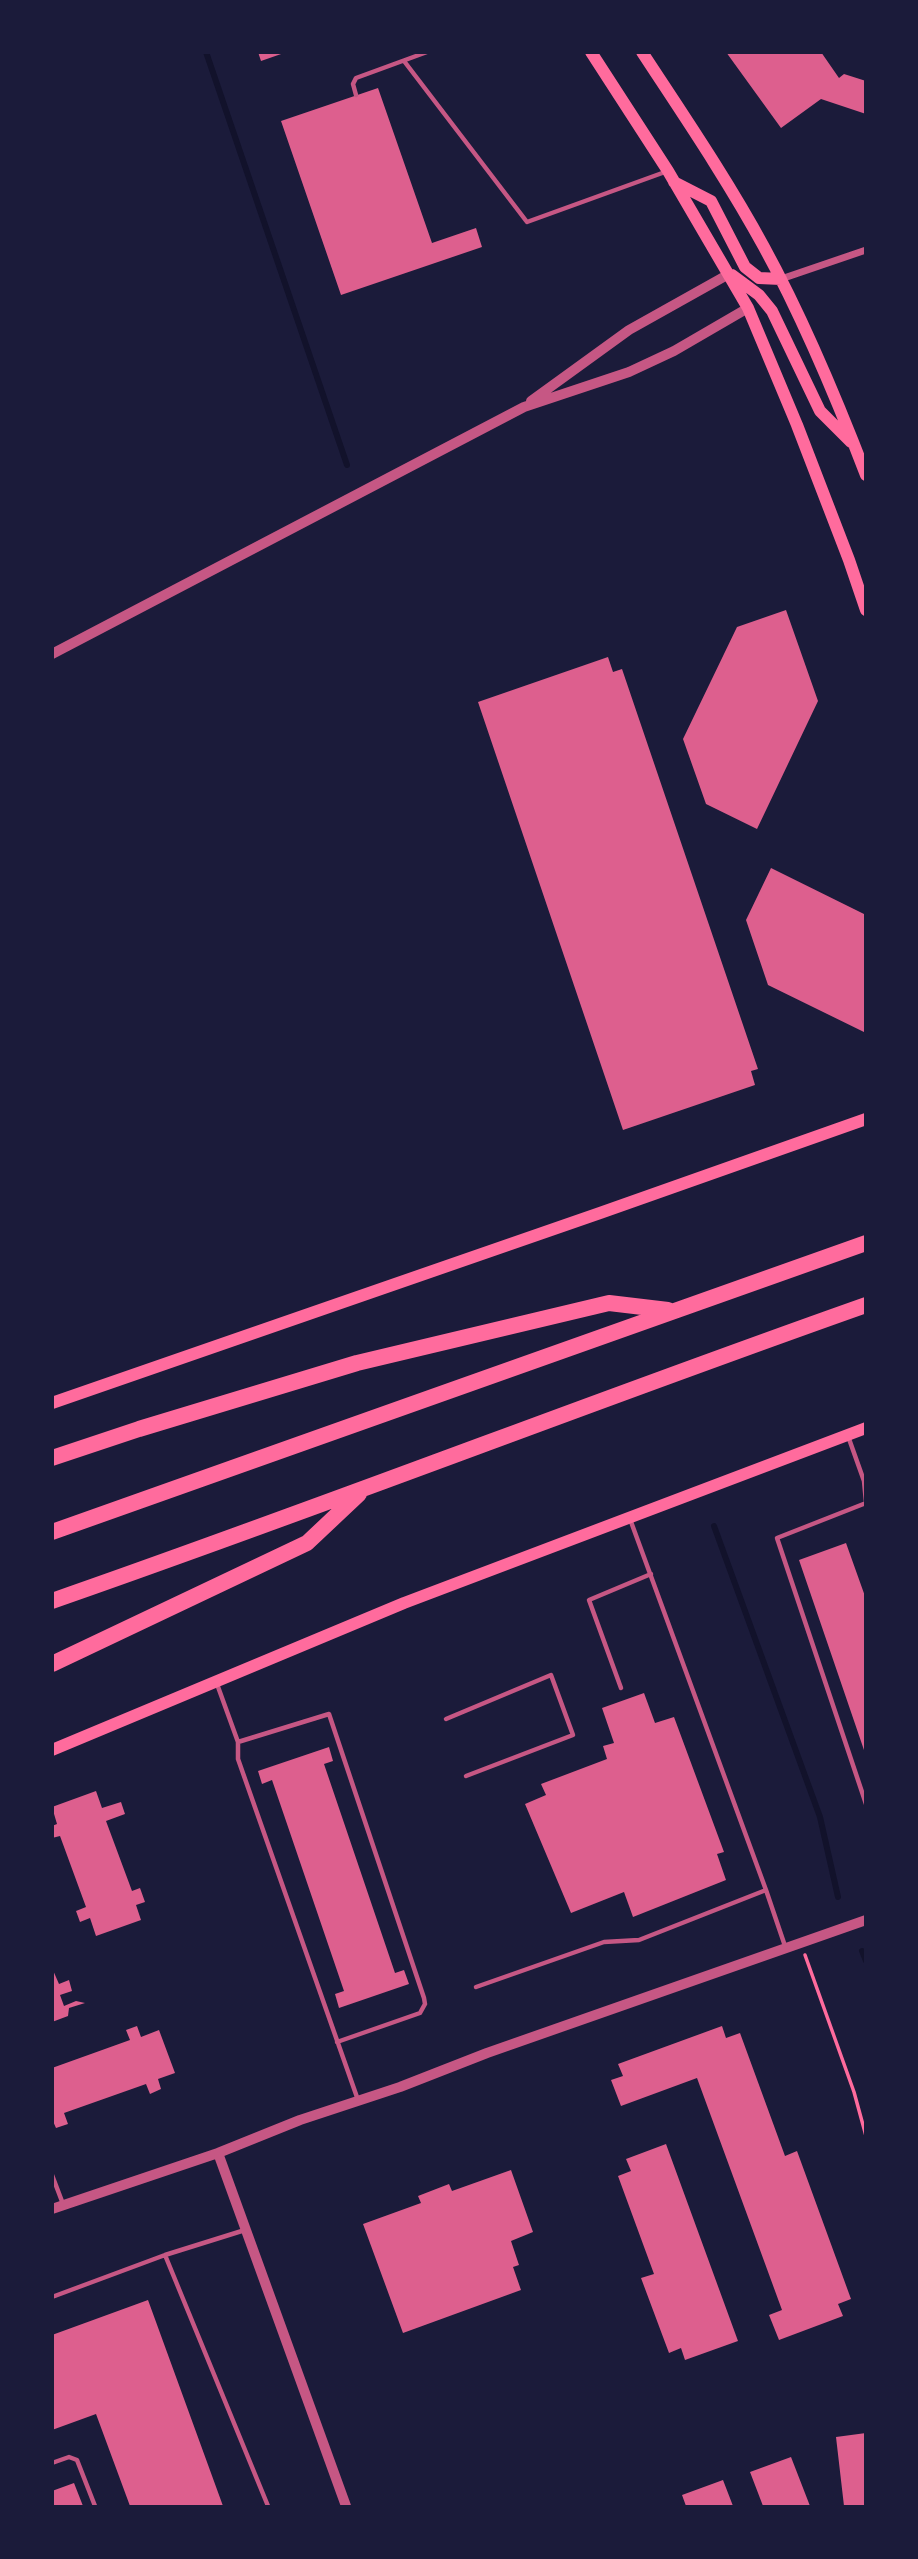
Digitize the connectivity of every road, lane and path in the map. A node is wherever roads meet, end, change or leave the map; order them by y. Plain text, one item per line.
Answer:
1 (427, 52) edge
2 (590, 52) edge
3 (642, 52) edge
4 (404, 61) junction
5 (356, 96) dead end
6 (671, 176) junction
7 (866, 250) edge
8 (729, 274) junction
9 (781, 279) junction
10 (748, 308) junction
11 (524, 407) junction
12 (854, 445) junction
13 (866, 475) edge
14 (866, 610) edge
15 (52, 653) edge
16 (866, 1119) edge
17 (866, 1243) edge
18 (866, 1305) edge
19 (674, 1311) junction
20 (52, 1403) edge
21 (866, 1428) edge
22 (847, 1436) junction
23 (52, 1458) edge
24 (366, 1488) junction
25 (866, 1503) edge
26 (629, 1516) junction
27 (52, 1532) edge
28 (651, 1574) junction
29 (52, 1601) edge
30 (52, 1664) edge
31 (216, 1682) junction
32 (621, 1688) dead end
33 (446, 1719) dead end
34 (238, 1742) junction
35 (52, 1750) edge
36 (466, 1776) dead end
37 (866, 1804) edge
38 (766, 1890) junction
39 (866, 1920) edge
40 (801, 1943) junction
41 (786, 1948) junction
42 (475, 1987) dead end
43 (337, 2042) junction
44 (358, 2100) junction
45 (866, 2136) edge
46 (218, 2153) junction
47 (52, 2175) edge
48 (58, 2207) edge
49 (246, 2230) junction
50 (165, 2255) junction
51 (52, 2297) edge
52 (52, 2463) edge
53 (95, 2507) edge
54 (268, 2507) edge
55 (346, 2507) edge

1 - 4 lane
2 - 6 main road
3 - 9 main road
4 - 5 lane
4 - 6 lane
6 - 8 main road
6 - 9 main road
7 - 9 street
8 - 10 main road
8 - 11 street
8 - 12 main road
9 - 12 main road
10 - 11 street
10 - 14 main road
11 - 15 street
12 - 13 main road
16 - 20 main road
17 - 19 highway
18 - 24 highway
19 - 23 highway
19 - 27 highway
21 - 22 main road
22 - 25 lane
22 - 26 main road
24 - 29 highway
24 - 30 highway
25 - 37 lane
26 - 28 lane
26 - 31 main road
28 - 32 lane
28 - 38 lane
31 - 34 lane
31 - 35 main road
33 - 36 lane
34 - 43 lane
34 - 43 lane
38 - 41 lane
38 - 42 lane
39 - 40 street
40 - 41 street
40 - 45 path
41 - 44 street
43 - 44 lane
44 - 46 street
46 - 48 street
46 - 49 street
47 - 48 lane
49 - 50 lane
49 - 55 street
50 - 51 lane
50 - 54 lane
52 - 53 lane

